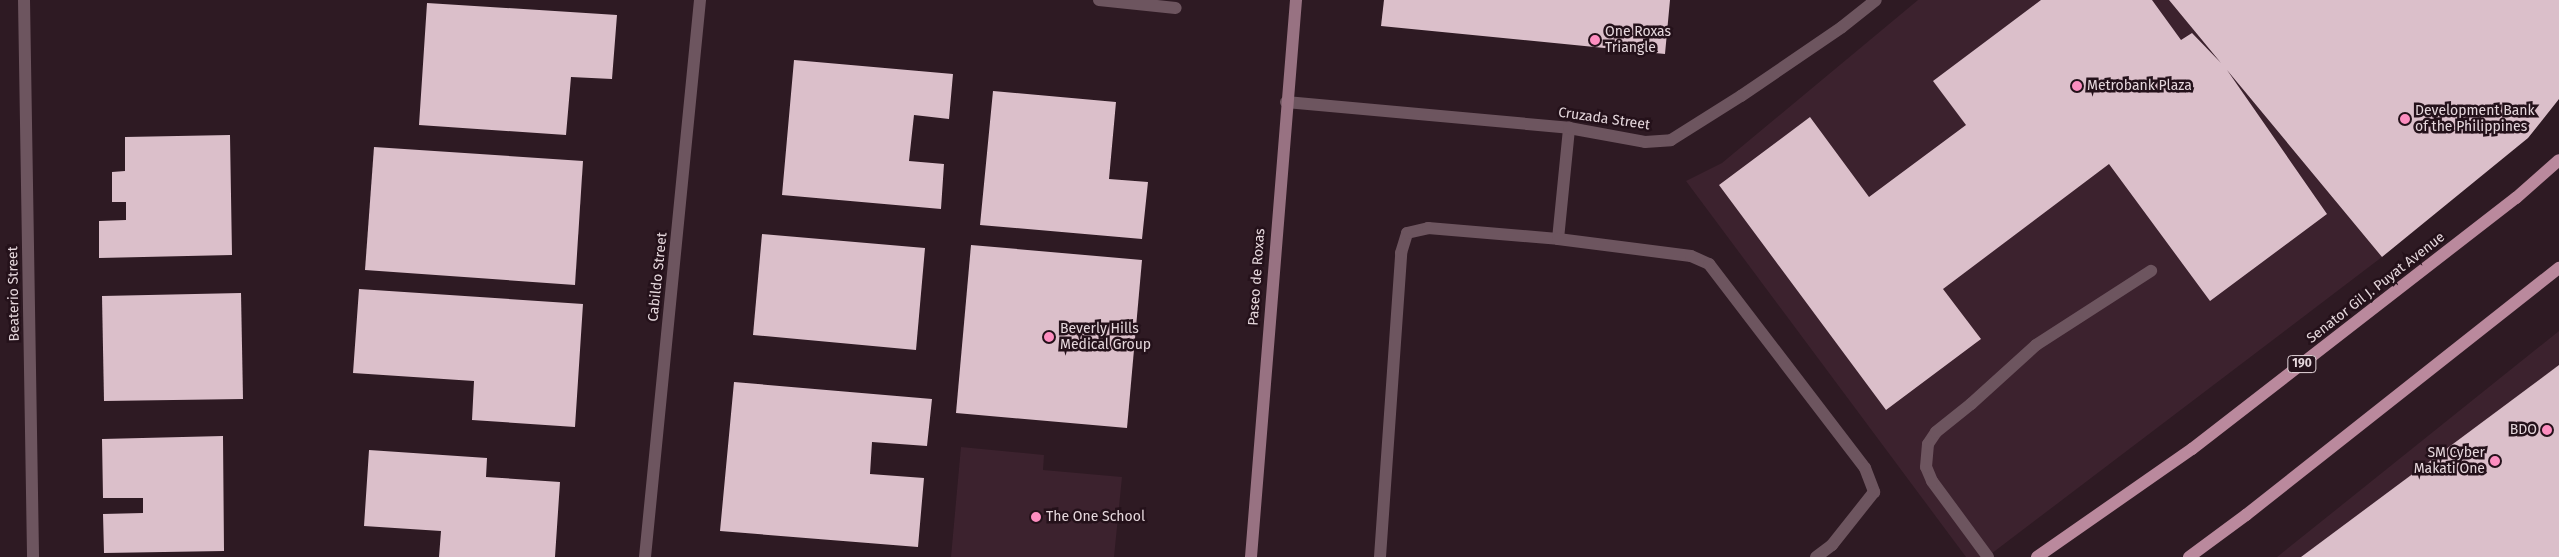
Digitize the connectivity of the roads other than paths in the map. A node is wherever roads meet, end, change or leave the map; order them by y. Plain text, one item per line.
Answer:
1 (24, 0) edge
2 (700, 0) edge
3 (1100, 0) edge
4 (1296, 0) edge
5 (1876, 0) edge
6 (1176, 8) dead end
7 (1286, 102) junction
8 (1569, 128) junction
9 (2559, 160) edge
10 (1558, 240) junction
11 (2559, 268) edge
12 (2151, 271) dead end
13 (33, 557) edge
14 (645, 557) edge
15 (1250, 557) edge
16 (1380, 557) edge
17 (1816, 557) edge
18 (1988, 557) edge
19 (2036, 557) edge
20 (2189, 557) edge

1 - 13 street, Beaterio Street
2 - 14 street, Cabildo Street
3 - 6 street
4 - 7 main road, Paseo de Roxas
5 - 8 street, Cruzada Street
7 - 8 street, Cruzada Street
7 - 15 main road, Paseo de Roxas
8 - 10 street
9 - 19 main road, Senator Gil J. Puyat Avenue / 190
10 - 16 street
10 - 17 street
11 - 20 main road
12 - 18 street

